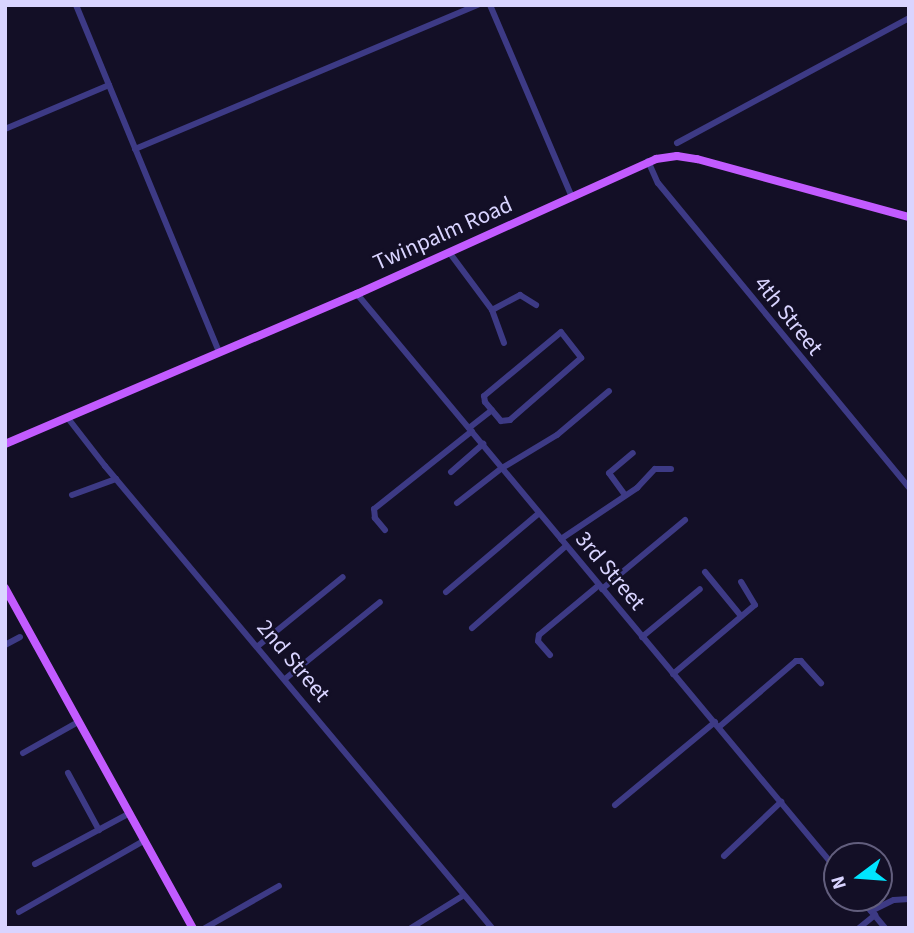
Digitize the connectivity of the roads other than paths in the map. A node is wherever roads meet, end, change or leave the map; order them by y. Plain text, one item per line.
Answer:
1 (76, 5) edge
2 (478, 5) edge
3 (490, 5) edge
4 (909, 18) edge
5 (109, 85) junction
6 (5, 129) edge
7 (677, 143) dead end
8 (135, 149) junction
9 (648, 161) junction
10 (572, 197) junction
11 (909, 217) edge
12 (449, 252) junction
13 (356, 294) junction
14 (536, 305) dead end
15 (492, 310) junction
16 (504, 343) dead end
17 (219, 352) junction
18 (609, 391) dead end
19 (492, 410) junction
20 (67, 417) junction
21 (471, 429) junction
22 (5, 444) edge
23 (483, 444) junction
24 (634, 453) dead end
25 (502, 468) junction
26 (671, 469) dead end
27 (451, 472) dead end
28 (116, 479) junction
29 (909, 488) edge
30 (72, 495) dead end
31 (625, 495) junction
32 (457, 503) dead end
33 (539, 513) junction
34 (685, 520) dead end
35 (385, 530) dead end
36 (561, 539) junction
37 (566, 546) junction
38 (705, 572) dead end
39 (343, 577) dead end
40 (741, 582) dead end
41 (601, 587) junction
42 (5, 588) edge
43 (699, 589) dead end
44 (446, 592) dead end
45 (380, 602) dead end
46 (741, 616) junction
47 (472, 628) dead end
48 (19, 637) dead end
49 (642, 637) junction
50 (5, 645) edge
51 (258, 646) junction
52 (550, 655) dead end
53 (673, 674) junction
54 (285, 678) junction
55 (821, 683) dead end
56 (78, 722) junction
57 (717, 725) junction
58 (23, 753) dead end
59 (68, 773) dead end
60 (781, 802) junction
61 (615, 805) dead end
62 (130, 813) junction
63 (99, 830) junction
64 (145, 840) junction
65 (823, 853) edge
66 (724, 856) dead end
67 (35, 864) dead end
68 (279, 886) dead end
69 (464, 895) junction
70 (909, 899) edge
71 (19, 912) dead end
72 (873, 913) junction
73 (193, 928) edge
74 (205, 928) edge
75 (411, 928) edge
76 (492, 928) edge
77 (859, 928) edge
78 (885, 928) edge

1 - 5 street
2 - 8 street
3 - 10 street
4 - 7 street
5 - 6 street
5 - 8 street
8 - 17 street
9 - 10 main road, Twinpalm Road
9 - 11 main road, Twinpalm Road
9 - 29 street, 4th Street
10 - 12 main road, Twinpalm Road
12 - 13 main road, Twinpalm Road
12 - 15 street
13 - 17 main road, Twinpalm Road
13 - 21 street, 3rd Street
14 - 15 street
15 - 16 street
17 - 20 main road, Twinpalm Road
18 - 25 street
19 - 19 street
19 - 21 street
20 - 22 main road, Twinpalm Road
20 - 28 street, 2nd Street
21 - 23 street, 3rd Street
21 - 35 street
23 - 25 street, 3rd Street
23 - 27 street
24 - 31 street
25 - 32 street
25 - 33 street, 3rd Street
26 - 31 street
28 - 30 street
28 - 51 street, 2nd Street
31 - 36 street
33 - 36 street, 3rd Street
33 - 44 street
34 - 41 street
36 - 37 street, 3rd Street
37 - 41 street, 3rd Street
37 - 47 street
38 - 46 street
39 - 51 street
40 - 46 street
41 - 49 street, 3rd Street
41 - 52 street
42 - 56 main road
43 - 49 street
45 - 54 street
46 - 53 street
48 - 50 street
49 - 53 street, 3rd Street
51 - 54 street, 2nd Street
53 - 57 street, 3rd Street
54 - 69 street, 2nd Street
55 - 57 street
56 - 58 street
56 - 62 main road
57 - 60 street, 3rd Street
57 - 61 street
59 - 63 street
60 - 65 street, 3rd Street
60 - 66 street
62 - 63 street
62 - 64 main road
63 - 67 street
64 - 71 street
64 - 73 main road
68 - 74 street
69 - 75 street
69 - 76 street, 2nd Street
70 - 72 street
72 - 77 street
72 - 78 street

